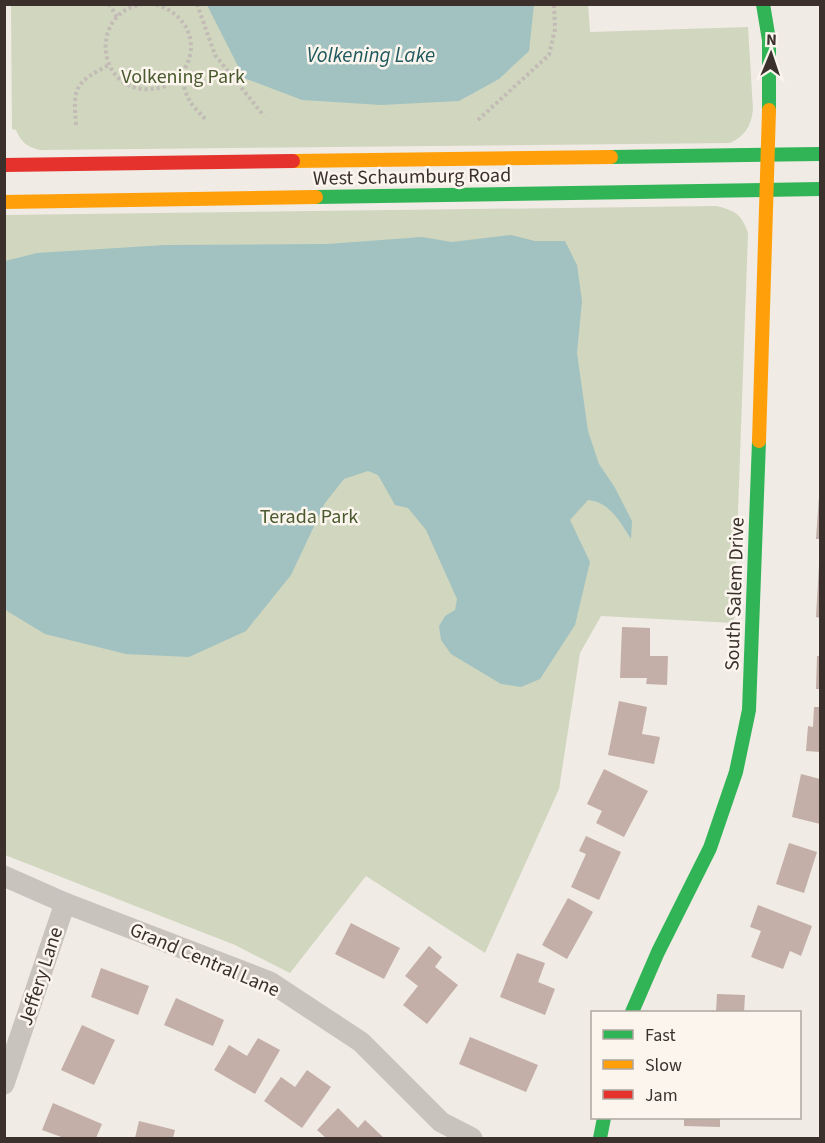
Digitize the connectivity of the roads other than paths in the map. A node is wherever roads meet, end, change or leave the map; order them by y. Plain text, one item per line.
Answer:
1 (763, 4) edge
2 (770, 154) junction
3 (820, 154) edge
4 (4, 165) edge
5 (820, 189) edge
6 (767, 190) junction
7 (4, 202) edge
8 (4, 876) edge
9 (65, 903) junction
10 (632, 1011) edge
11 (4, 1084) edge
12 (604, 1119) edge
13 (472, 1138) edge
14 (600, 1138) edge

1 - 2 main road, South Salem Drive
2 - 3 main road, West Schaumburg Road
2 - 4 main road, West Schaumburg Road
2 - 6 main road, South Salem Drive
5 - 6 main road, West Schaumburg Road
6 - 7 main road, West Schaumburg Road
6 - 10 main road, South Salem Drive
8 - 9 street, Grand Central Lane
9 - 11 street, Jeffery Lane
9 - 13 street, Grand Central Lane
12 - 14 main road

